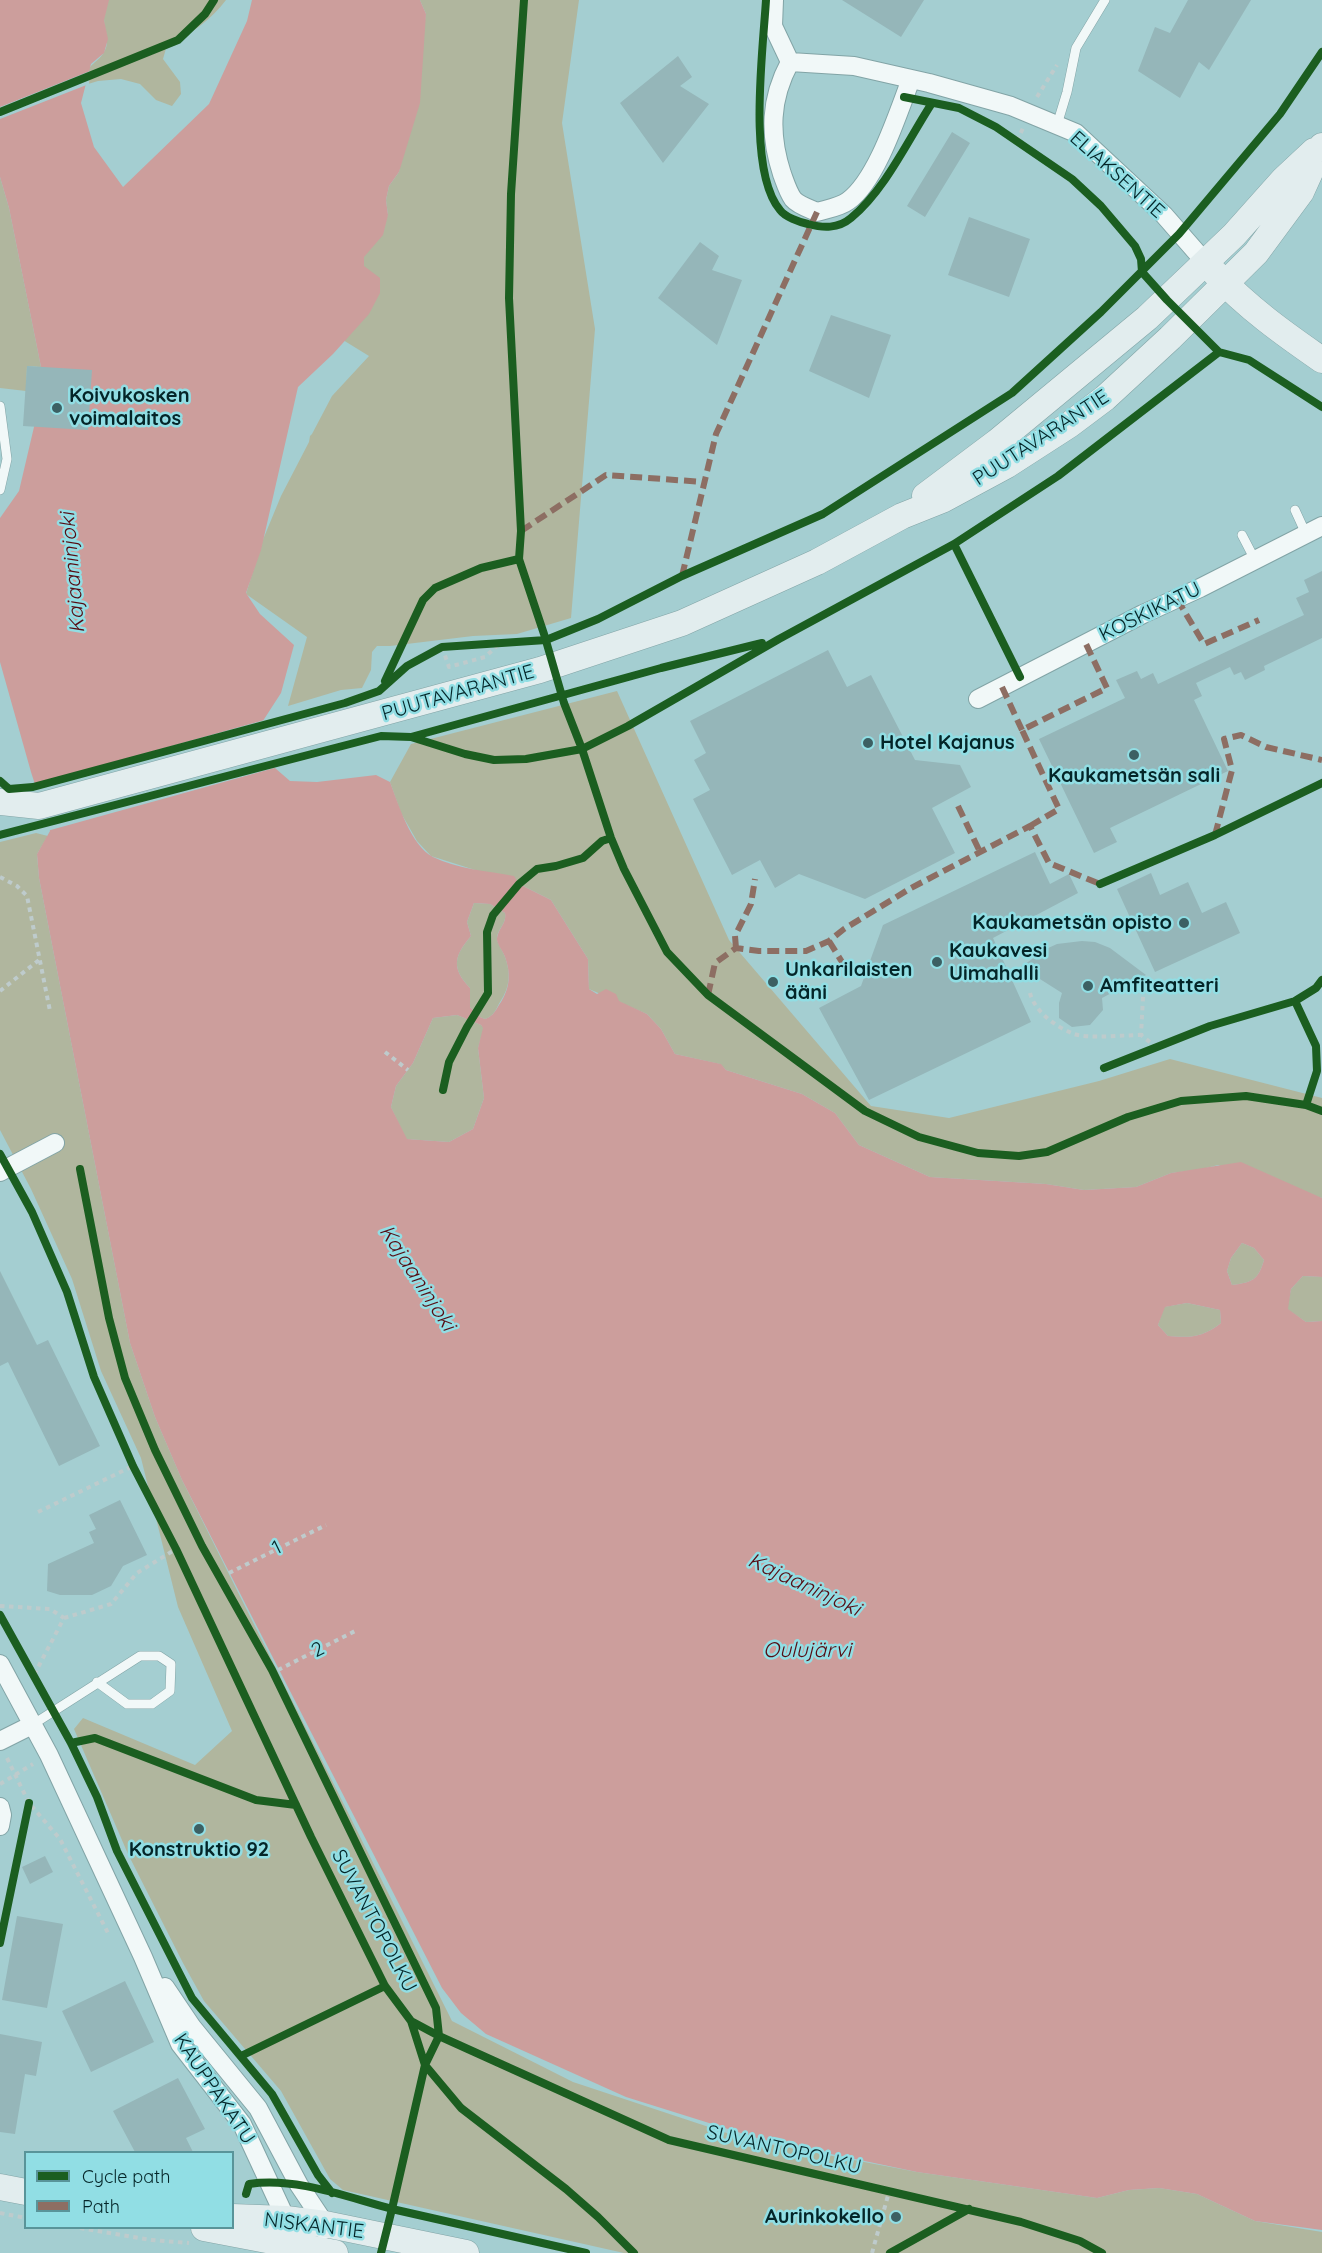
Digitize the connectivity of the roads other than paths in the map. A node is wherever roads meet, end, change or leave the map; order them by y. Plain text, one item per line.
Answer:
1 (774, 0) edge
2 (1106, 0) edge
3 (790, 62) junction
4 (910, 79) junction
5 (1057, 125) junction
6 (1322, 145) edge
7 (1205, 262) junction
8 (1226, 284) junction
9 (1322, 360) edge
10 (0, 406) edge
11 (0, 490) edge
12 (1295, 510) dead end
13 (902, 516) junction
14 (1314, 530) edge
15 (1242, 535) dead end
16 (1255, 560) junction
17 (978, 699) dead end
18 (0, 802) edge
19 (35, 806) junction
20 (0, 822) edge
21 (55, 1143) dead end
22 (0, 1172) edge
23 (0, 1664) edge
24 (97, 1682) junction
25 (32, 1725) junction
26 (3, 1748) edge
27 (0, 1808) edge
28 (0, 1826) edge
29 (143, 1956) junction
30 (0, 2187) edge
31 (24, 2192) edge
32 (234, 2217) edge
33 (286, 2219) junction
34 (325, 2224) junction
35 (201, 2235) edge
36 (326, 2252) edge
37 (466, 2253) edge

1 - 3 street
2 - 5 lane
3 - 4 street, ELIAKSENTIE
3 - 4 street
4 - 5 street, ELIAKSENTIE
5 - 7 street, ELIAKSENTIE
6 - 7 main road, PUUTAVARANTIE
6 - 8 main road, PUUTAVARANTIE
7 - 8 main road
7 - 13 main road, PUUTAVARANTIE
8 - 9 main road
8 - 13 main road, PUUTAVARANTIE
10 - 11 lane
12 - 14 lane
13 - 19 main road, PUUTAVARANTIE
14 - 16 street, KOSKIKATU
15 - 16 lane
16 - 17 street, KOSKIKATU
18 - 19 main road
19 - 20 main road
21 - 22 street
23 - 25 street, KAUPPAKATU
24 - 24 lane
24 - 25 lane
25 - 26 street
25 - 29 street, KAUPPAKATU
27 - 28 street
29 - 33 street, KAUPPAKATU
29 - 34 street, KAUPPAKATU
30 - 31 main road
32 - 33 main road, NISKANTIE
33 - 34 main road, NISKANTIE
33 - 36 street, KAUPPAKATU
34 - 36 street
34 - 37 main road, NISKANTIE
35 - 36 main road, NISKANTIE

